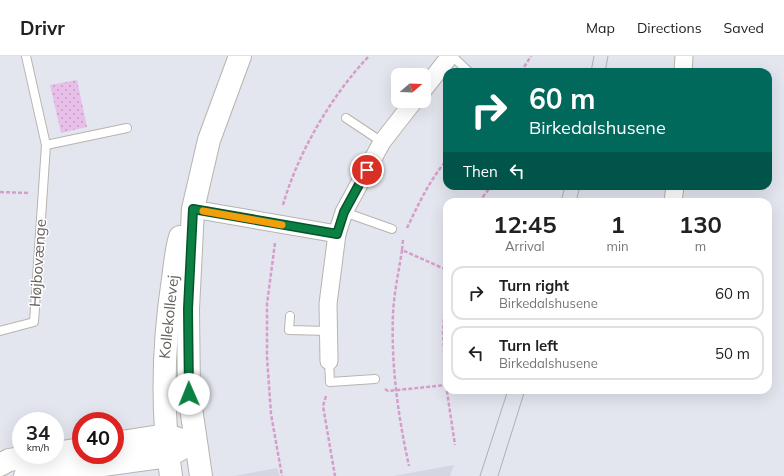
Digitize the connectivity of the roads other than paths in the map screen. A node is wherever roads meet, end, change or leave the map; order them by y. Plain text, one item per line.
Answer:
1 (26, 56) edge
2 (240, 56) edge
3 (451, 56) edge
4 (684, 56) edge
5 (464, 68) edge
6 (683, 68) edge
7 (431, 80) edge
8 (409, 108) edge
9 (346, 118) dead end
10 (127, 128) dead end
11 (382, 142) junction
12 (46, 145) junction
13 (193, 209) junction
14 (344, 212) junction
15 (392, 229) road end
16 (337, 234) junction
17 (290, 316) dead end
18 (0, 331) edge
19 (328, 331) junction
20 (329, 361) joint
21 (375, 379) road end
22 (195, 442) junction
23 (124, 445) edge
24 (168, 456) edge
25 (12, 460) edge
26 (0, 465) edge
27 (25, 476) edge
28 (201, 476) edge

1 - 12 lane, Højbovænge
2 - 13 street, Kollekollevej
3 - 5 lane
3 - 7 street
4 - 6 street
8 - 11 street
9 - 11 lane
10 - 12 lane
11 - 14 street
12 - 18 lane, Højbovænge
13 - 16 street
13 - 22 street, Kollekollevej
13 - 24 street, Kollekollevej
14 - 15 lane
14 - 16 street
16 - 19 street
17 - 19 lane
19 - 20 street
20 - 21 lane
22 - 24 street
22 - 28 street, Kollekollevej
23 - 24 street
24 - 27 street
25 - 26 street

